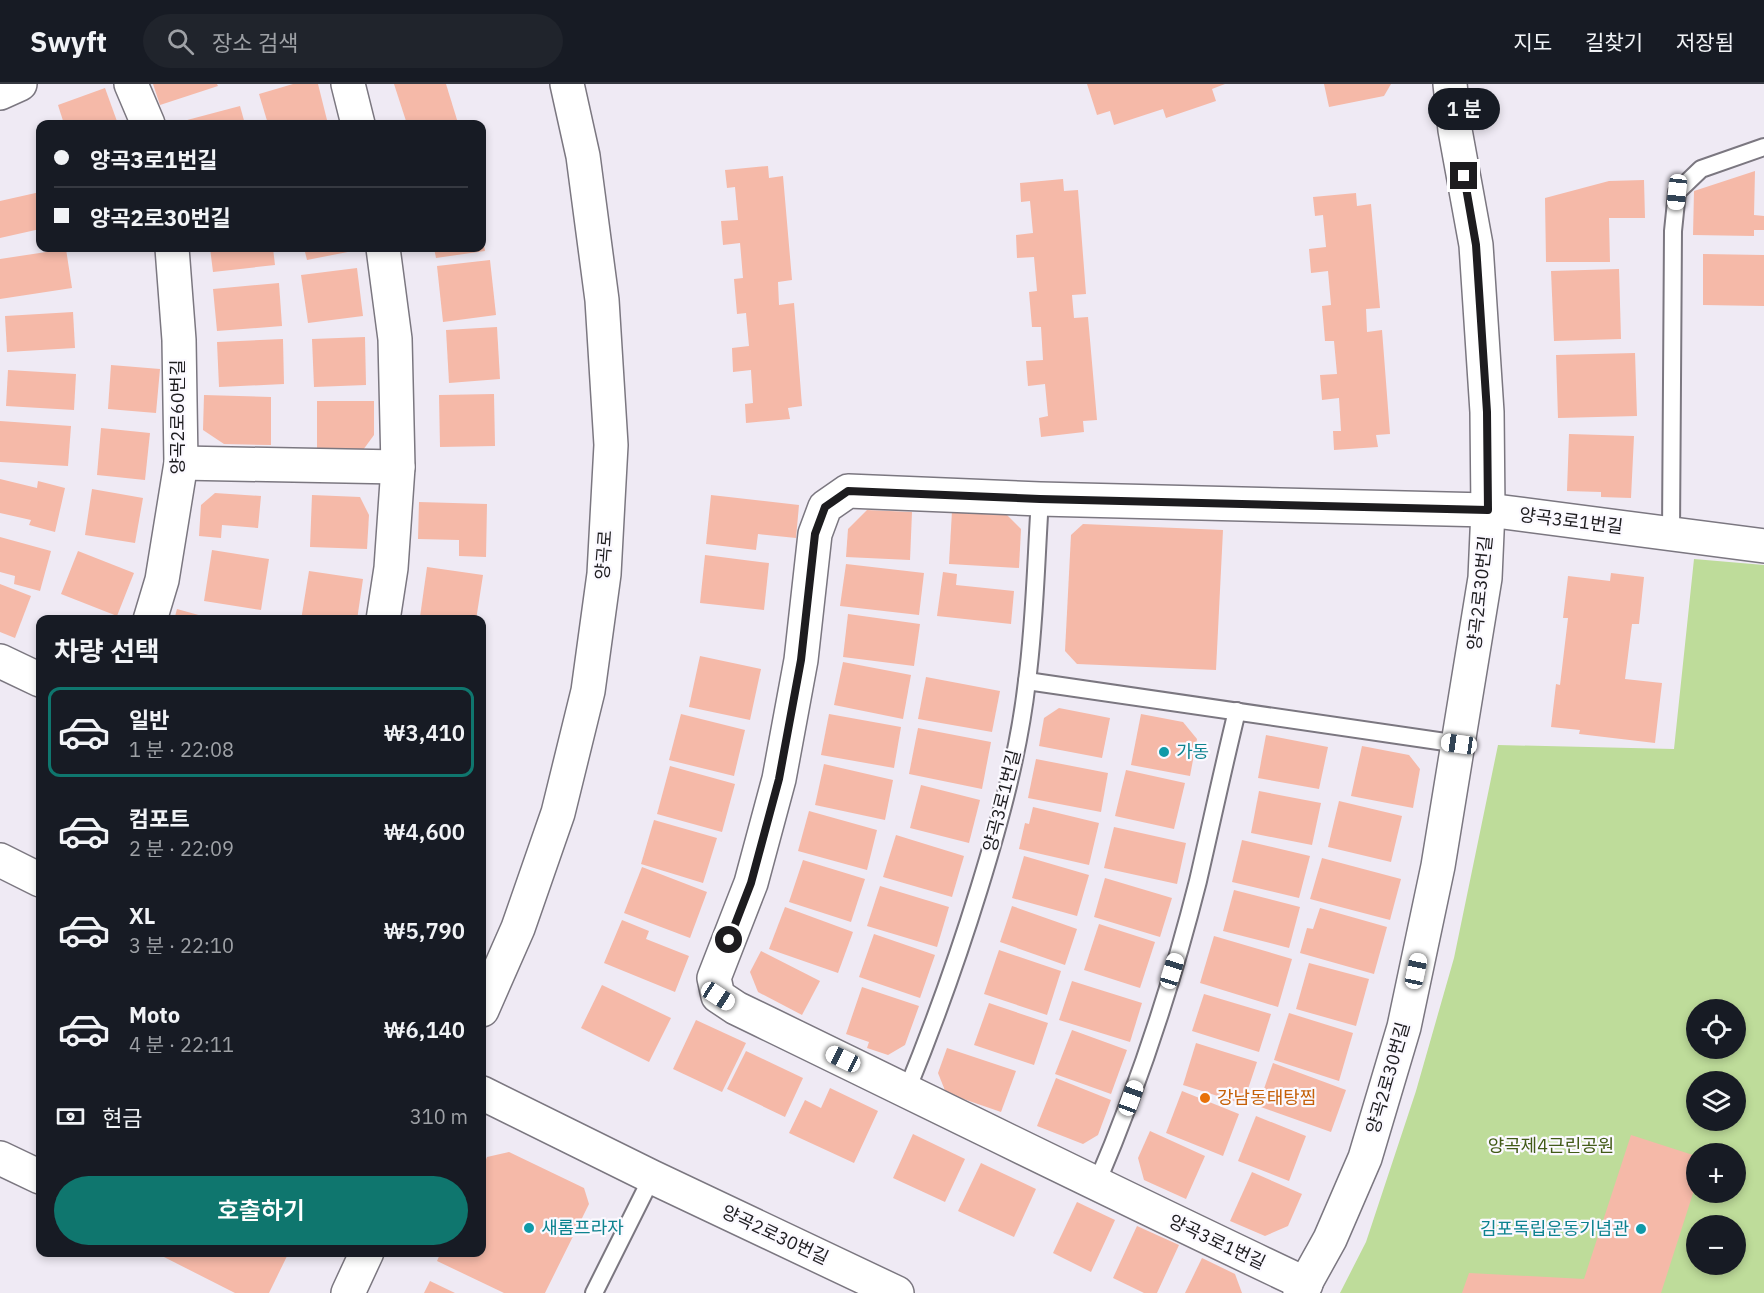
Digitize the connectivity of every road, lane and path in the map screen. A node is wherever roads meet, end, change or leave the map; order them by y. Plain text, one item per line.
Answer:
1 (20, 84) edge
2 (132, 84) edge
3 (348, 84) edge
4 (567, 84) edge
5 (1450, 84) edge
6 (0, 93) edge
7 (146, 120) edge
8 (357, 120) edge
9 (1764, 147) edge
10 (172, 252) edge
11 (384, 252) edge
12 (181, 463) junction
13 (398, 467) junction
14 (1040, 499) junction
15 (1488, 510) junction
16 (1671, 534) junction
17 (1764, 546) edge
18 (152, 615) edge
19 (385, 615) edge
20 (0, 661) edge
21 (36, 678) edge
22 (1027, 681) junction
23 (1237, 711) junction
24 (1459, 744) junction
25 (0, 860) edge
26 (36, 878) edge
27 (486, 1001) edge
28 (907, 1090) junction
29 (486, 1095) edge
30 (0, 1158) edge
31 (36, 1175) edge
32 (652, 1177) junction
33 (1096, 1185) junction
34 (365, 1257) edge
35 (1303, 1288) edge
36 (348, 1293) edge
37 (594, 1293) edge
38 (897, 1293) edge

1 - 6 street
2 - 7 street
3 - 8 street
4 - 27 street, 양곡로
5 - 15 street, 양곡2로30번길
9 - 16 lane
10 - 12 street, 양곡2로60번길
11 - 13 street
12 - 13 street
12 - 18 street, 양곡2로60번길
13 - 19 street
14 - 15 street, 양곡3로1번길
14 - 22 lane, 양곡3로1번길
14 - 28 street, 양곡3로1번길
15 - 16 street, 양곡3로1번길
15 - 24 street, 양곡2로30번길
16 - 17 street, 양곡3로1번길
20 - 21 street
22 - 23 lane
22 - 28 lane, 양곡3로1번길
23 - 24 lane
23 - 33 lane
24 - 35 street, 양곡2로30번길
25 - 26 street
28 - 33 street, 양곡3로1번길
29 - 32 street, 양곡2로30번길
30 - 31 street
32 - 37 lane
32 - 38 street, 양곡2로30번길
33 - 35 street, 양곡3로1번길
34 - 36 street

